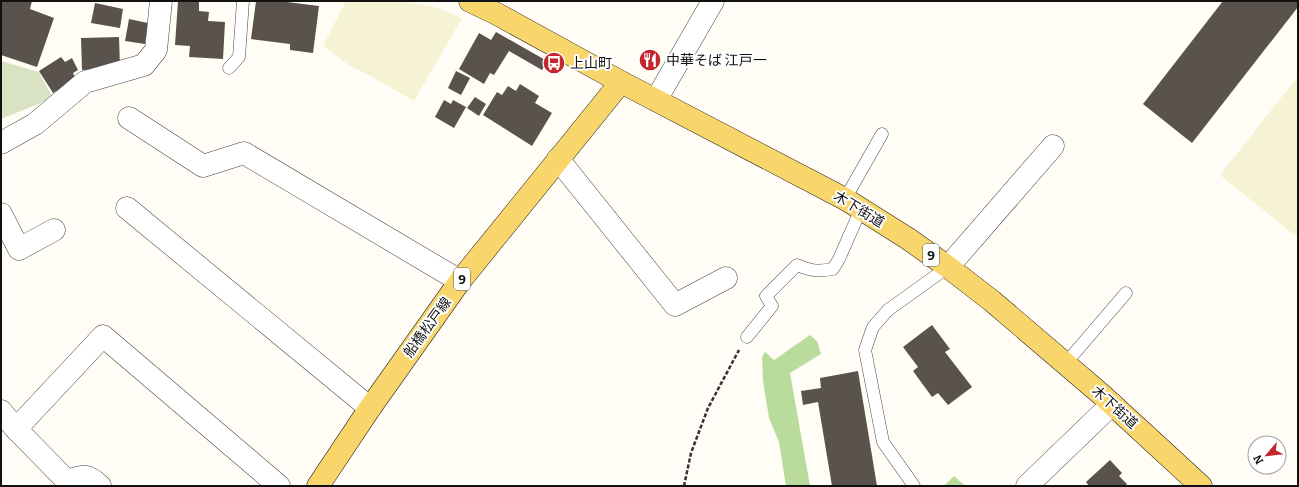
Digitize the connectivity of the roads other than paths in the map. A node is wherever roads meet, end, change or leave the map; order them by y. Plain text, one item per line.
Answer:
1 (161, 1) edge
2 (243, 1) edge
3 (470, 1) edge
4 (713, 1) edge
5 (229, 68) dead end
6 (621, 82) junction
7 (656, 100) junction
8 (129, 118) dead end
9 (882, 134) dead end
10 (1, 142) edge
11 (1053, 146) dead end
12 (558, 159) junction
13 (853, 204) junction
14 (127, 208) dead end
15 (1, 214) edge
16 (54, 230) dead end
17 (948, 267) junction
18 (726, 278) dead end
19 (460, 281) junction
20 (1126, 293) dead end
21 (747, 337) road end
22 (1066, 363) junction
23 (1112, 404) junction
24 (370, 408) junction
25 (1, 411) edge
26 (16, 429) junction
27 (64, 484) edge
28 (100, 486) edge
29 (279, 486) edge
30 (318, 486) edge
31 (914, 486) edge
32 (1027, 486) edge
33 (1201, 486) edge

1 - 10 street
2 - 5 lane
3 - 6 main road, 木下街道
4 - 7 street
6 - 7 main road, 木下街道 / 9
6 - 12 main road, 船橋松戸線 / 9
7 - 13 main road, 木下街道 / 9
8 - 19 street
9 - 13 lane
11 - 17 street
12 - 18 street
12 - 19 main road, 船橋松戸線 / 9
13 - 17 main road, 木下街道 / 9
13 - 21 lane
14 - 24 street
15 - 16 street
17 - 22 main road, 木下街道 / 9
17 - 31 lane
19 - 24 main road, 船橋松戸線 / 9
20 - 22 lane
22 - 23 main road, 木下街道 / 9
23 - 32 street
23 - 33 main road, 木下街道 / 9
24 - 30 main road, 船橋松戸線 / 9
25 - 26 street
26 - 27 street
26 - 29 street
27 - 28 street

